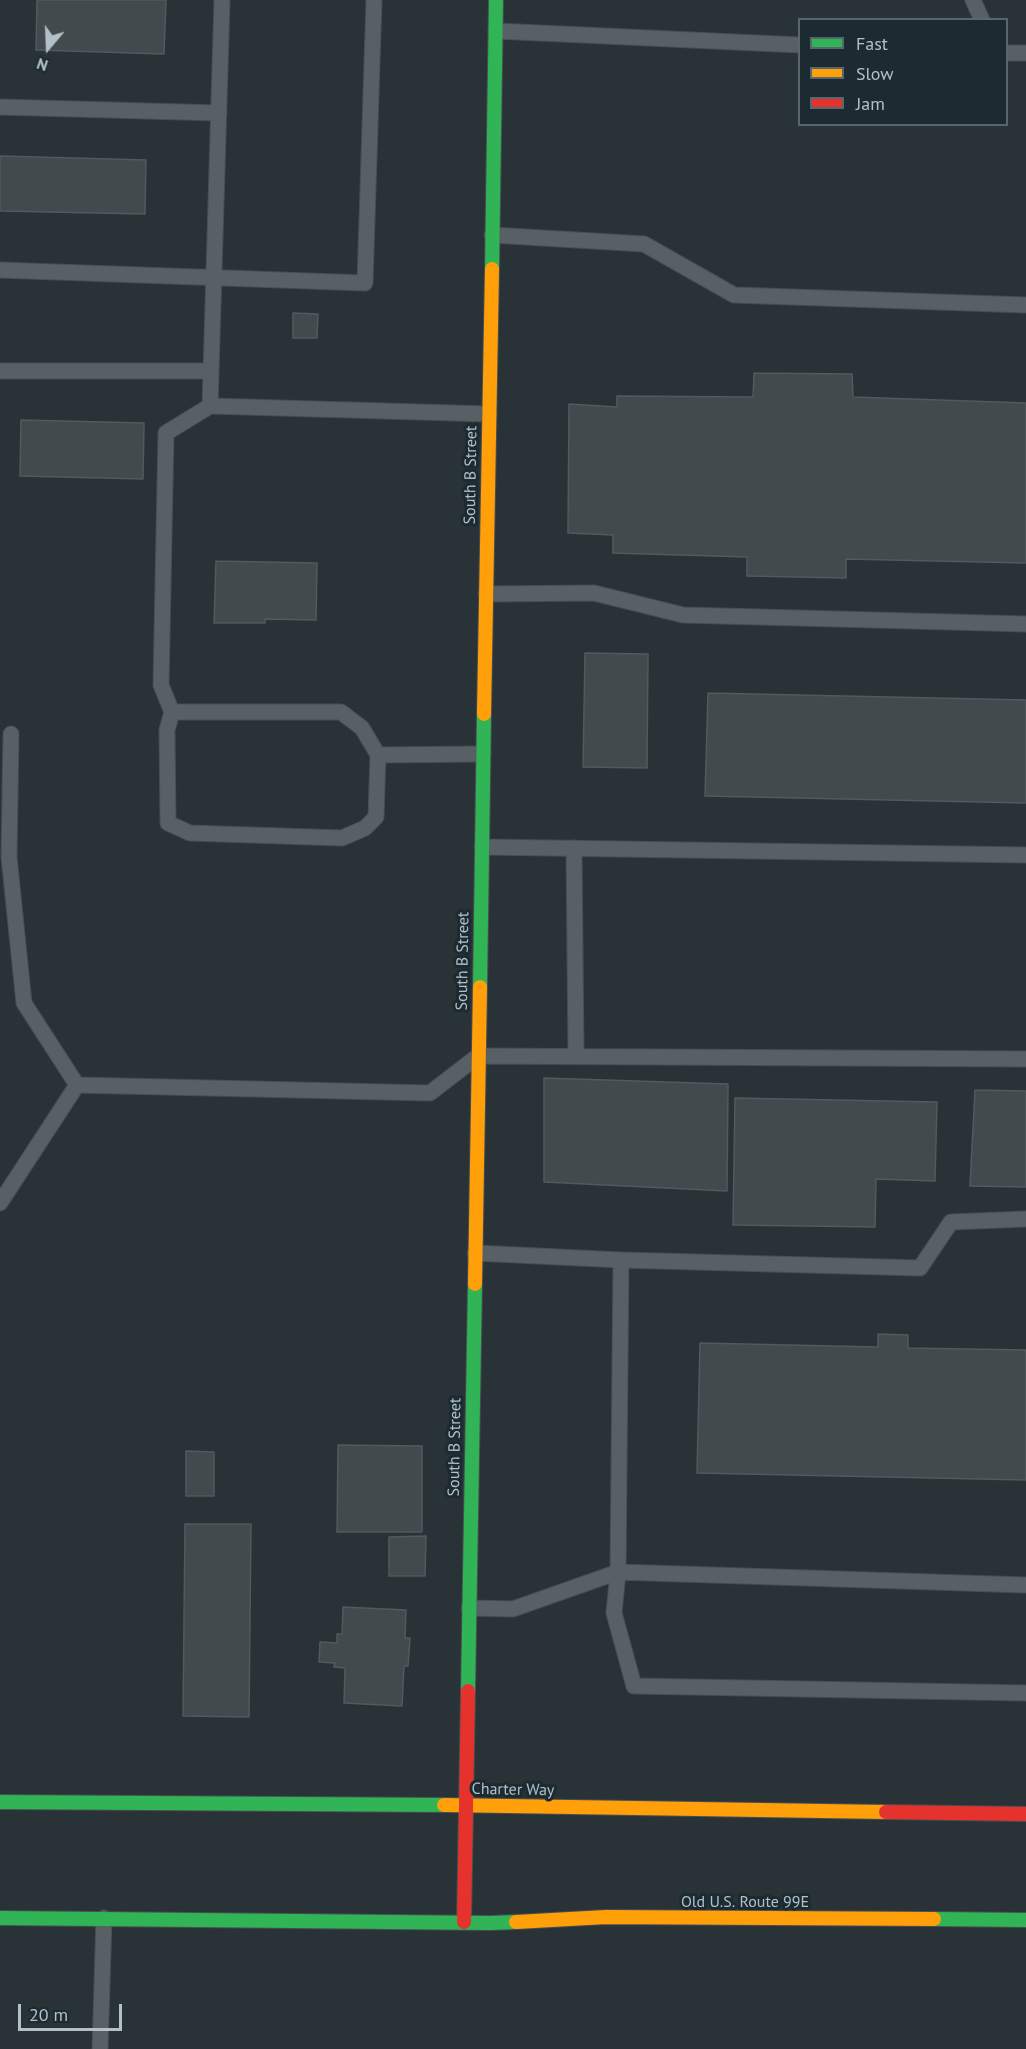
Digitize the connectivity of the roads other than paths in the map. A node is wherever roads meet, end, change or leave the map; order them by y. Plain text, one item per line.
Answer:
1 (222, 0) edge
2 (374, 0) edge
3 (496, 0) edge
4 (973, 0) edge
5 (981, 18) edge
6 (496, 31) junction
7 (798, 45) edge
8 (1008, 52) edge
9 (1026, 53) edge
10 (0, 107) edge
11 (219, 112) junction
12 (492, 235) junction
13 (0, 270) edge
14 (214, 276) junction
15 (1026, 305) edge
16 (0, 371) edge
17 (211, 371) junction
18 (210, 406) junction
19 (489, 414) junction
20 (486, 594) junction
21 (1026, 624) edge
22 (172, 712) junction
23 (11, 734) dead end
24 (483, 753) junction
25 (378, 755) junction
26 (482, 847) junction
27 (574, 848) junction
28 (1026, 855) edge
29 (576, 1055) junction
30 (478, 1056) junction
31 (1026, 1059) edge
32 (77, 1085) junction
33 (0, 1203) edge
34 (1026, 1219) edge
35 (475, 1253) junction
36 (621, 1260) junction
37 (618, 1572) junction
38 (1026, 1585) edge
39 (469, 1608) junction
40 (1026, 1693) edge
41 (0, 1802) edge
42 (465, 1806) junction
43 (1026, 1814) edge
44 (0, 1918) edge
45 (104, 1918) junction
46 (1026, 1920) edge
47 (464, 1922) junction
48 (100, 2049) edge

1 - 11 lane
2 - 14 lane
3 - 6 main road, South B Street
4 - 5 lane
6 - 7 lane
6 - 12 main road, South B Street
8 - 9 lane
10 - 11 lane
11 - 14 lane
12 - 15 lane
12 - 19 main road, South B Street
13 - 14 lane
14 - 17 lane
16 - 17 lane
17 - 18 lane
18 - 19 lane
18 - 22 lane
19 - 20 main road, South B Street
20 - 21 lane
20 - 24 main road, South B Street
22 - 25 lane
22 - 25 lane
23 - 32 lane
24 - 25 lane
24 - 26 main road, South B Street
26 - 27 lane
26 - 30 main road, South B Street
27 - 28 lane
27 - 29 lane
29 - 30 lane
29 - 31 lane
30 - 32 lane
30 - 35 main road, South B Street
32 - 33 lane
34 - 36 lane
35 - 36 lane
35 - 39 main road, South B Street
36 - 37 lane
37 - 38 lane
37 - 39 lane
37 - 40 lane
39 - 42 main road, South B Street
41 - 42 main road, Charter Way
42 - 43 main road, Charter Way
42 - 47 main road, South B Street
44 - 45 main road
45 - 47 main road
45 - 48 lane
46 - 47 main road, Old U.S. Route 99E

